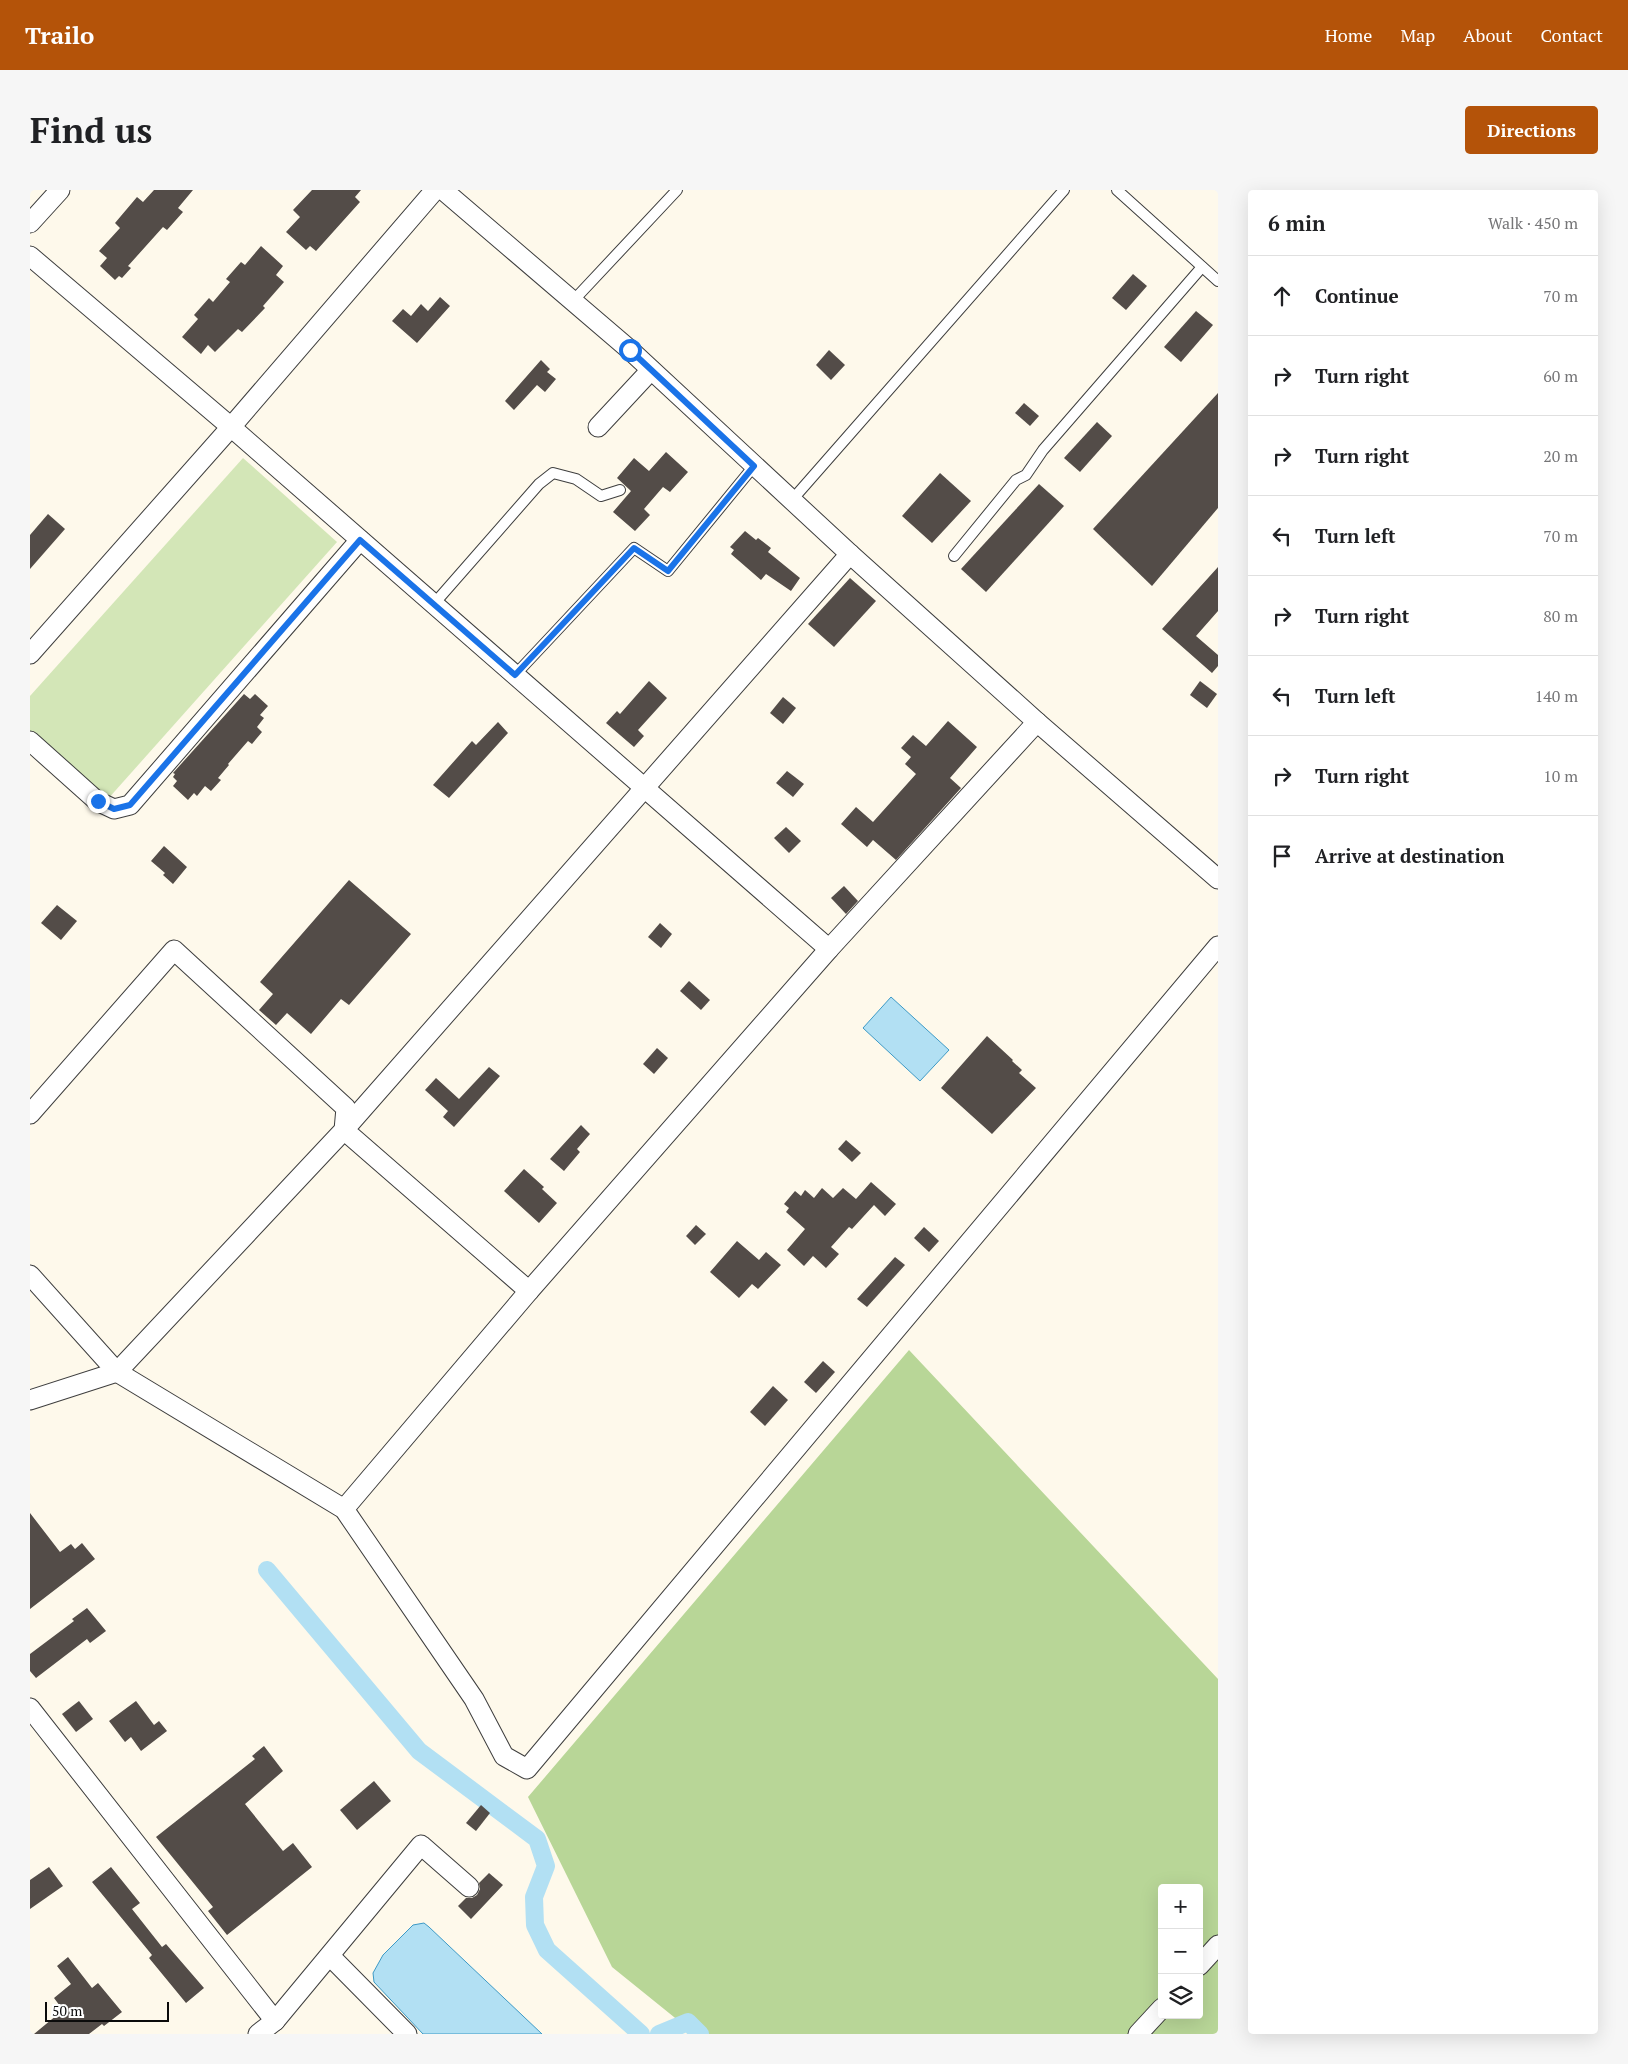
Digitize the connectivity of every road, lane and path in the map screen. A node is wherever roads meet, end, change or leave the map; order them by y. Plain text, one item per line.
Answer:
1 (60, 190) edge
2 (434, 190) edge
3 (443, 190) edge
4 (677, 190) edge
5 (1064, 190) edge
6 (1117, 190) edge
7 (30, 223) edge
8 (30, 256) edge
9 (1202, 267) junction
10 (1218, 281) edge
11 (573, 301) junction
12 (651, 370) junction
13 (231, 427) junction
14 (598, 427) dead end
15 (754, 466) junction
16 (620, 490) dead end
17 (792, 500) junction
18 (360, 540) junction
19 (850, 554) junction
20 (954, 556) dead end
21 (433, 605) junction
22 (30, 654) edge
23 (515, 675) junction
24 (1037, 722) junction
25 (30, 740) edge
26 (644, 787) junction
27 (1218, 879) edge
28 (1218, 946) edge
29 (829, 949) junction
30 (30, 1114) edge
31 (344, 1130) junction
32 (30, 1275) edge
33 (529, 1291) junction
34 (117, 1372) junction
35 (30, 1400) edge
36 (344, 1509) junction
37 (30, 1708) edge
38 (469, 1887) dead end
39 (1218, 1945) edge
40 (330, 1956) junction
41 (1203, 1962) edge
42 (1158, 2012) edge
43 (275, 2021) junction
44 (258, 2034) edge
45 (406, 2034) edge
46 (1138, 2034) edge

1 - 7 street
2 - 13 street
3 - 11 street
4 - 11 lane
5 - 17 lane
6 - 9 lane
8 - 13 street
9 - 10 lane
9 - 20 lane
11 - 12 street
12 - 14 street
12 - 15 street
13 - 18 street
13 - 22 street
15 - 17 street
15 - 23 lane
16 - 21 lane
17 - 19 street
18 - 21 street
18 - 25 street
19 - 24 street
19 - 26 street
21 - 23 street
23 - 26 street
24 - 27 street
24 - 29 street
26 - 29 street
26 - 31 street
28 - 36 street
29 - 33 street
30 - 31 street
31 - 33 street
31 - 34 street
32 - 34 street
33 - 36 street
34 - 35 street
34 - 36 street
37 - 43 street
38 - 40 street
39 - 41 street
40 - 43 street
40 - 45 street
42 - 46 street
43 - 44 street

